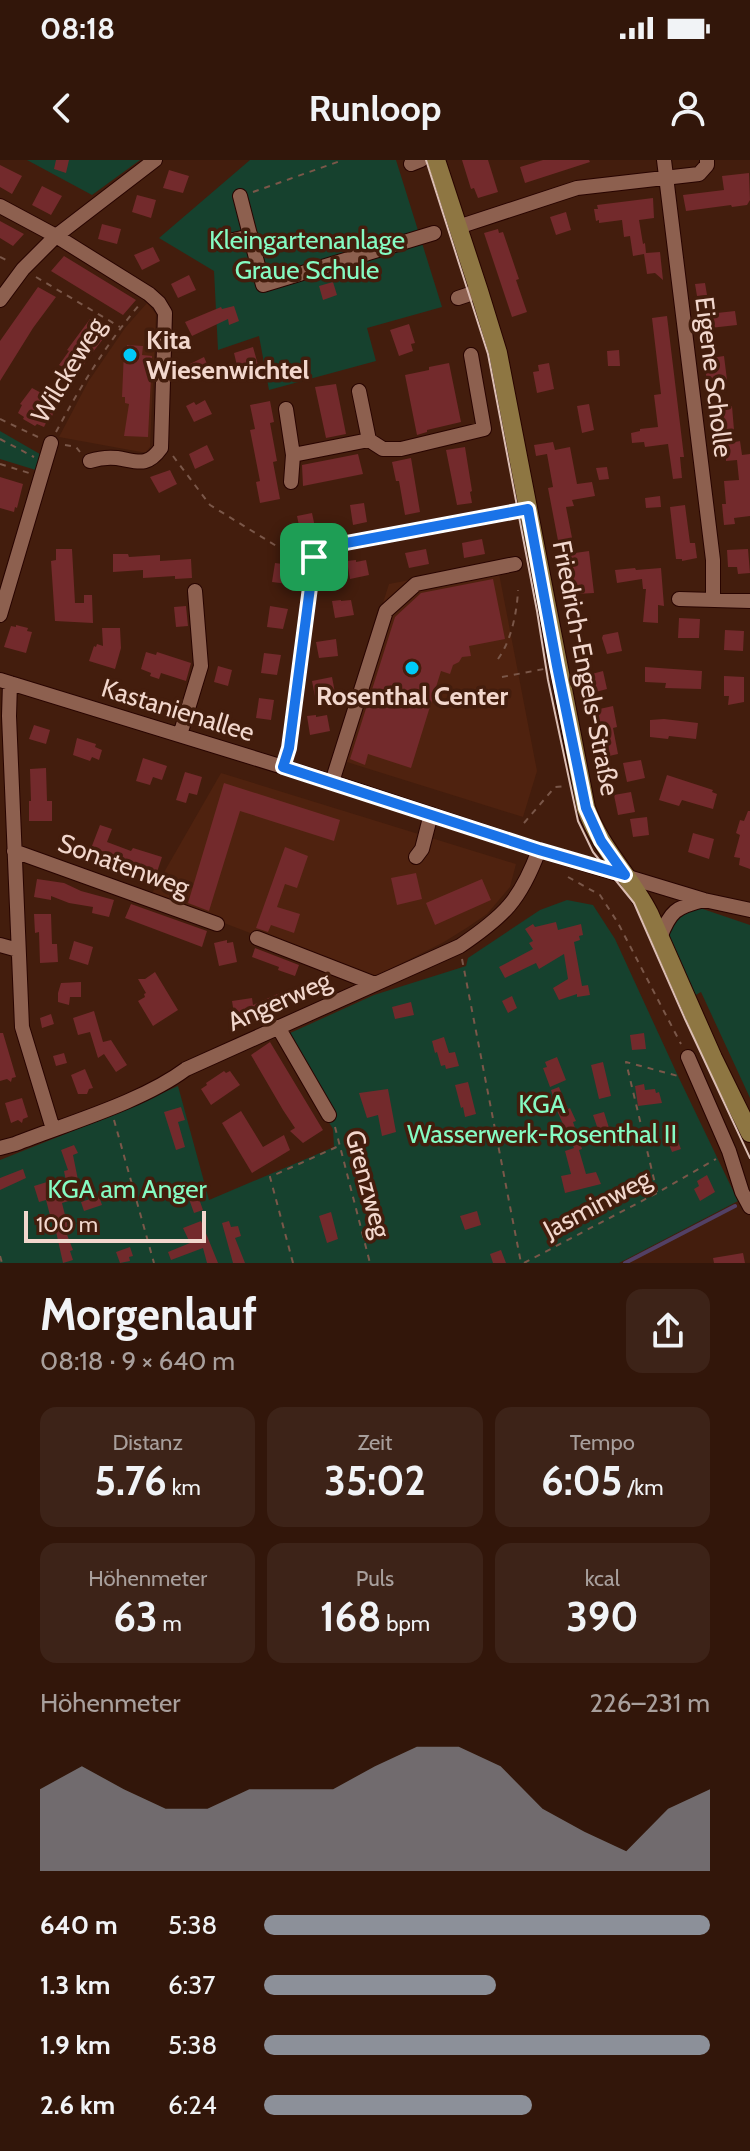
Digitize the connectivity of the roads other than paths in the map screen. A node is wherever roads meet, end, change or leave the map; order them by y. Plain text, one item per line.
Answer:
1 (155, 160) edge
2 (436, 160) edge
3 (664, 160) edge
4 (673, 160) edge
5 (707, 160) edge
6 (666, 178) junction
7 (240, 196) road end
8 (0, 206) edge
9 (458, 227) junction
10 (434, 233) dead end
11 (56, 236) junction
12 (251, 236) junction
13 (220, 243) dead end
14 (479, 291) junction
15 (458, 298) dead end
16 (0, 300) edge
17 (471, 355) dead end
18 (359, 391) dead end
19 (286, 409) dead end
20 (369, 440) junction
21 (51, 443) road end
22 (293, 455) junction
23 (90, 461) dead end
24 (291, 482) dead end
25 (528, 509) junction
26 (515, 564) dead end
27 (195, 591) dead end
28 (679, 599) dead end
29 (713, 599) junction
30 (750, 601) edge
31 (0, 615) edge
32 (5, 682) edge
33 (180, 735) junction
34 (283, 767) junction
35 (332, 782) junction
36 (431, 814) junction
37 (539, 850) junction
38 (14, 851) junction
39 (416, 857) dead end
40 (625, 875) junction
41 (706, 900) junction
42 (750, 910) edge
43 (750, 921) edge
44 (217, 924) dead end
45 (257, 938) dead end
46 (660, 938) junction
47 (0, 945) edge
48 (18, 950) junction
49 (375, 984) junction
50 (278, 1027) junction
51 (691, 1062) road end
52 (329, 1115) road end
53 (53, 1129) junction
54 (750, 1133) edge
55 (0, 1148) edge
56 (750, 1207) edge

1 - 11 street
2 - 9 main road, Friedrich-Engels-Straße
3 - 4 street
3 - 6 street, Eigene Scholle
5 - 6 street
6 - 9 street
6 - 29 street, Eigene Scholle
7 - 12 street
8 - 11 street
9 - 14 main road, Friedrich-Engels-Straße
10 - 12 street
11 - 16 street
11 - 23 street
12 - 13 street
14 - 15 street
14 - 25 main road, Friedrich-Engels-Straße
17 - 20 street
18 - 20 street
19 - 22 street
20 - 22 street
21 - 31 street, Wilckeweg
22 - 24 street
25 - 34 street, Friedrich-Engels-Straße
25 - 40 main road, Friedrich-Engels-Straße
26 - 35 street
27 - 33 street
28 - 29 street
29 - 30 street
32 - 33 street, Kastanienallee
32 - 38 street
33 - 34 street, Kastanienallee
34 - 35 street, Kastanienallee
35 - 36 street, Kastanienallee
36 - 37 street, Kastanienallee
36 - 39 street
37 - 40 street, Kastanienallee
37 - 49 street, Angerweg
38 - 44 street, Sonatenweg
38 - 48 street
40 - 41 street, Kastanienallee
40 - 46 main road, Friedrich-Engels-Straße
41 - 42 street, Kastanienallee
41 - 43 street, Kastanienallee
41 - 46 street
45 - 49 street
46 - 54 main road, Friedrich-Engels-Straße
47 - 48 street
48 - 53 street
49 - 50 street, Angerweg
50 - 52 street
50 - 53 street, Angerweg
51 - 56 street
53 - 55 street, Angerweg

